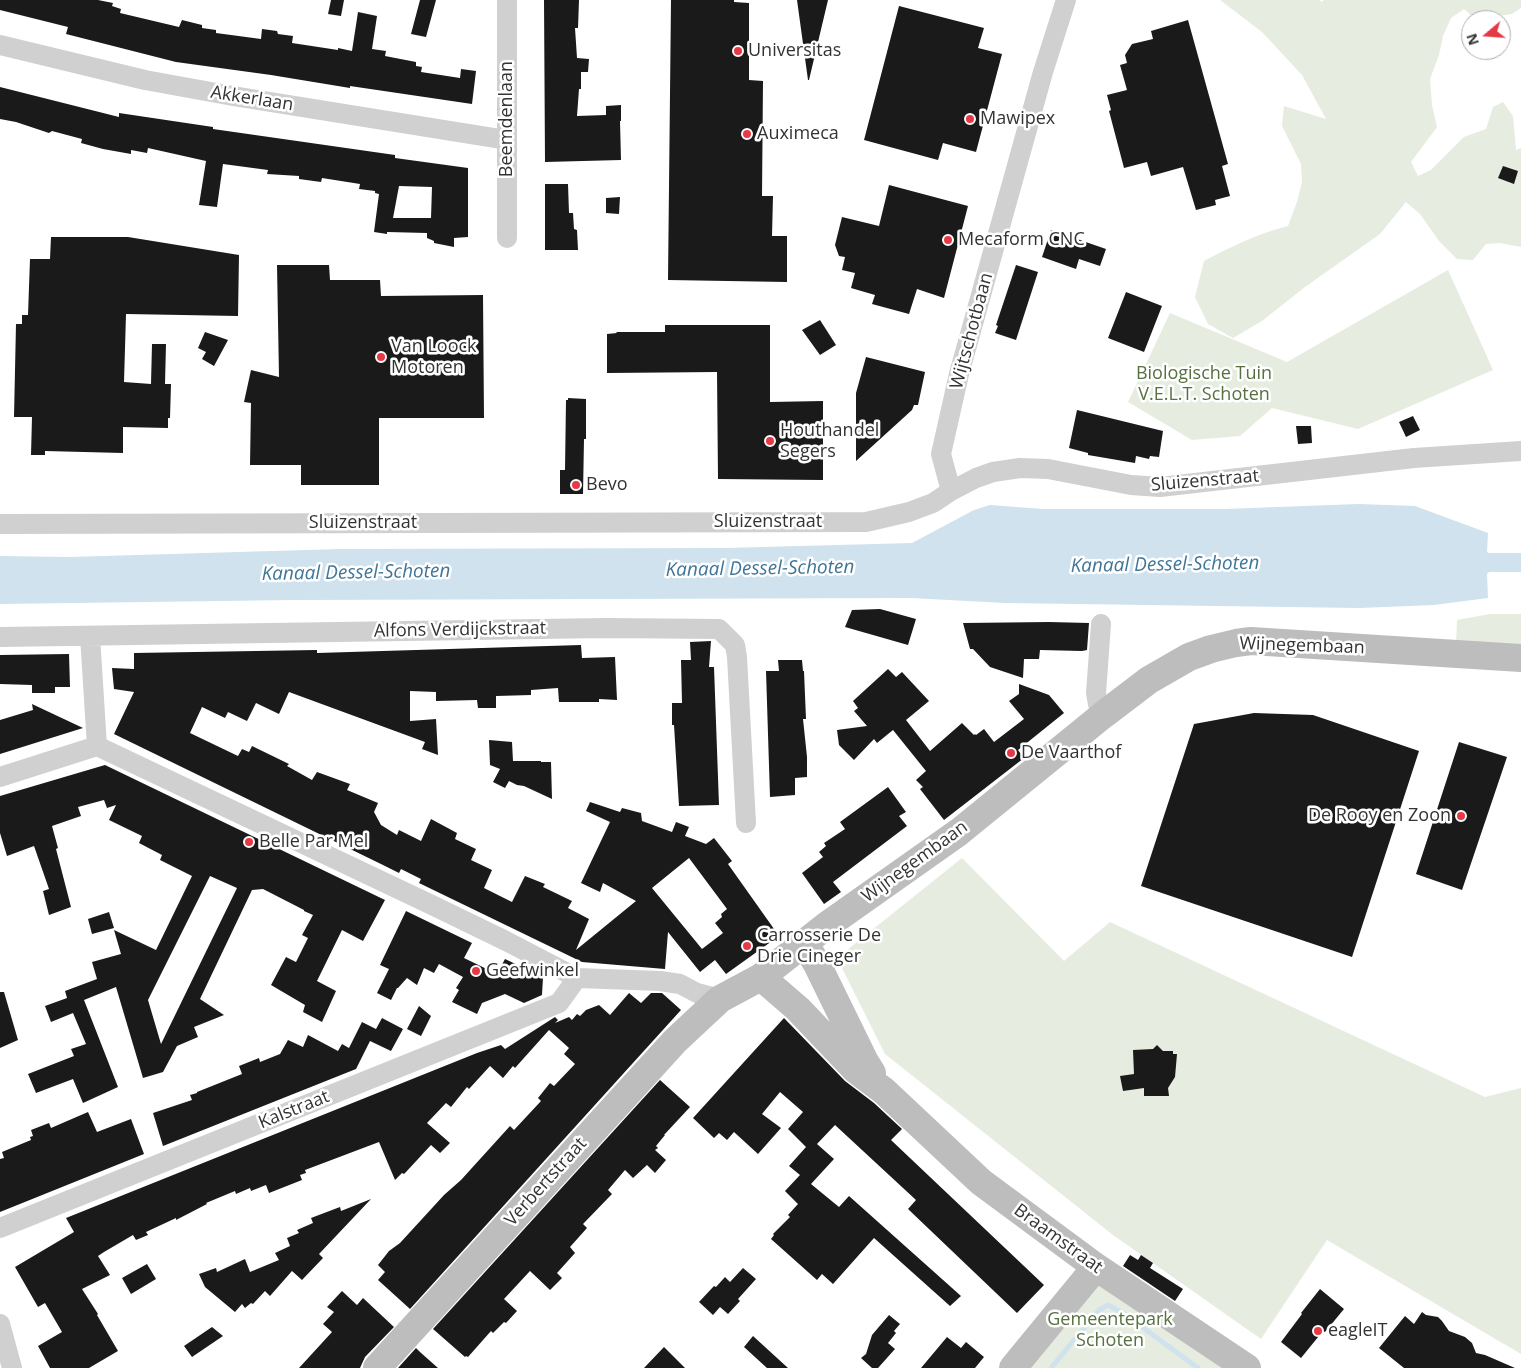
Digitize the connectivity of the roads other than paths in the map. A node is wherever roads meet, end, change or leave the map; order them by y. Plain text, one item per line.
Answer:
1 (507, 0) edge
2 (1066, 0) edge
3 (0, 45) edge
4 (507, 140) junction
5 (507, 238) dead end
6 (1521, 451) edge
7 (951, 490) junction
8 (0, 524) edge
9 (1100, 624) dead end
10 (90, 636) junction
11 (0, 637) edge
12 (1521, 658) edge
13 (1103, 715) junction
14 (97, 746) junction
15 (0, 777) edge
16 (746, 823) dead end
17 (805, 944) junction
18 (761, 977) junction
19 (577, 978) junction
20 (720, 999) junction
21 (842, 1040) junction
22 (0, 1228) edge
23 (1096, 1267) junction
24 (0, 1324) edge
25 (12, 1368) edge
26 (377, 1368) edge
27 (1013, 1368) edge
28 (1247, 1368) edge

1 - 4 street, Beemdenlaan
2 - 7 street, Wijtschotbaan
3 - 4 street, Akkerlaan
4 - 5 street, Beemdenlaan
6 - 7 street, Sluizenstraat
7 - 8 street, Sluizenstraat
9 - 13 street
10 - 11 street, Alfons Verdijckstraat
10 - 14 street
10 - 16 street, Alfons Verdijckstraat
12 - 13 street, Wijnegembaan
13 - 17 street, Wijnegembaan
14 - 15 street
14 - 19 street
17 - 18 street, Wijnegembaan
17 - 21 street, Braamstraat
18 - 20 street, Wijnegembaan
18 - 21 street, Braamstraat
19 - 20 street
19 - 22 street, Kalstraat
20 - 26 street, Verbertstraat
21 - 23 street, Braamstraat
23 - 27 street
23 - 28 street, Braamstraat
24 - 25 street

